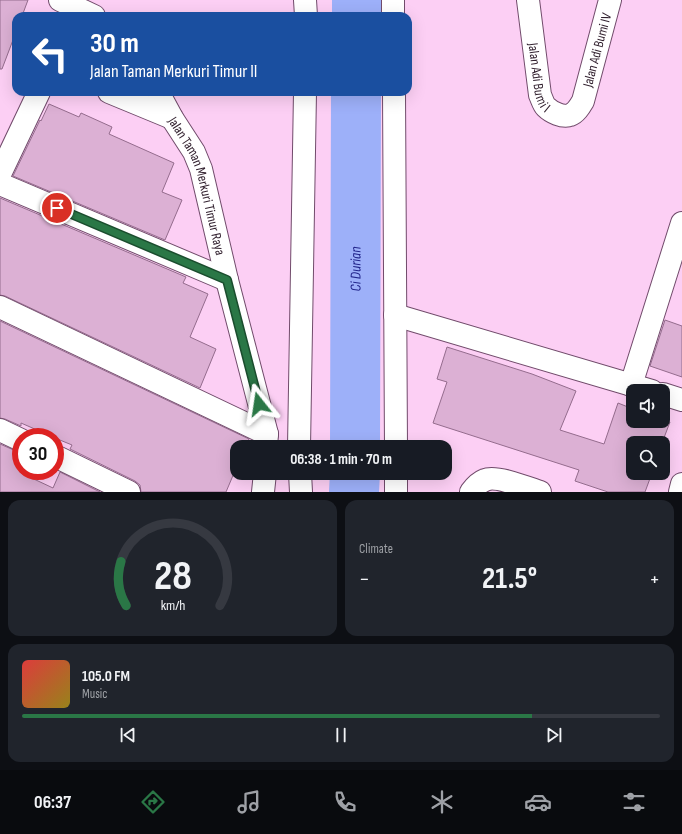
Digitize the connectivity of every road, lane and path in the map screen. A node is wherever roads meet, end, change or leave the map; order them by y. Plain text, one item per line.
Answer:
1 (306, 0) edge
2 (393, 0) edge
3 (528, 0) edge
4 (610, 0) edge
5 (306, 12) edge
6 (393, 12) edge
7 (37, 96) edge
8 (119, 96) edge
9 (160, 96) edge
10 (305, 96) edge
11 (394, 96) edge
12 (583, 101) joint
13 (172, 118) junction
14 (0, 174) edge
15 (0, 184) edge
16 (682, 223) edge
17 (227, 280) junction
18 (0, 307) edge
19 (395, 315) junction
20 (628, 384) edge
21 (631, 384) edge
22 (670, 396) edge
23 (682, 400) edge
24 (0, 430) edge
25 (12, 436) edge
26 (264, 440) edge
27 (266, 440) edge
28 (299, 440) edge
29 (396, 440) edge
30 (64, 460) edge
31 (264, 480) edge
32 (300, 480) edge
33 (396, 480) edge
34 (682, 484) edge
35 (129, 492) edge
36 (263, 492) edge
37 (301, 492) edge
38 (396, 492) edge
39 (471, 492) edge
40 (540, 492) edge
41 (680, 492) edge

1 - 5 street
2 - 6 street
3 - 12 street, Jalan Adi Bumi I
4 - 12 street, Jalan Adi Bumi IV
7 - 14 street
8 - 13 street
9 - 13 street, Jalan Taman Merkuri Timur Raya
10 - 28 street
11 - 19 street
13 - 17 street, Jalan Taman Merkuri Timur Raya
15 - 17 street
16 - 21 street
17 - 27 street, Jalan Taman Merkuri Timur Raya
18 - 26 street
19 - 20 street
19 - 29 street
22 - 23 street
24 - 25 street
30 - 35 street
31 - 36 street
32 - 37 street
33 - 38 street
34 - 41 street
39 - 40 street

